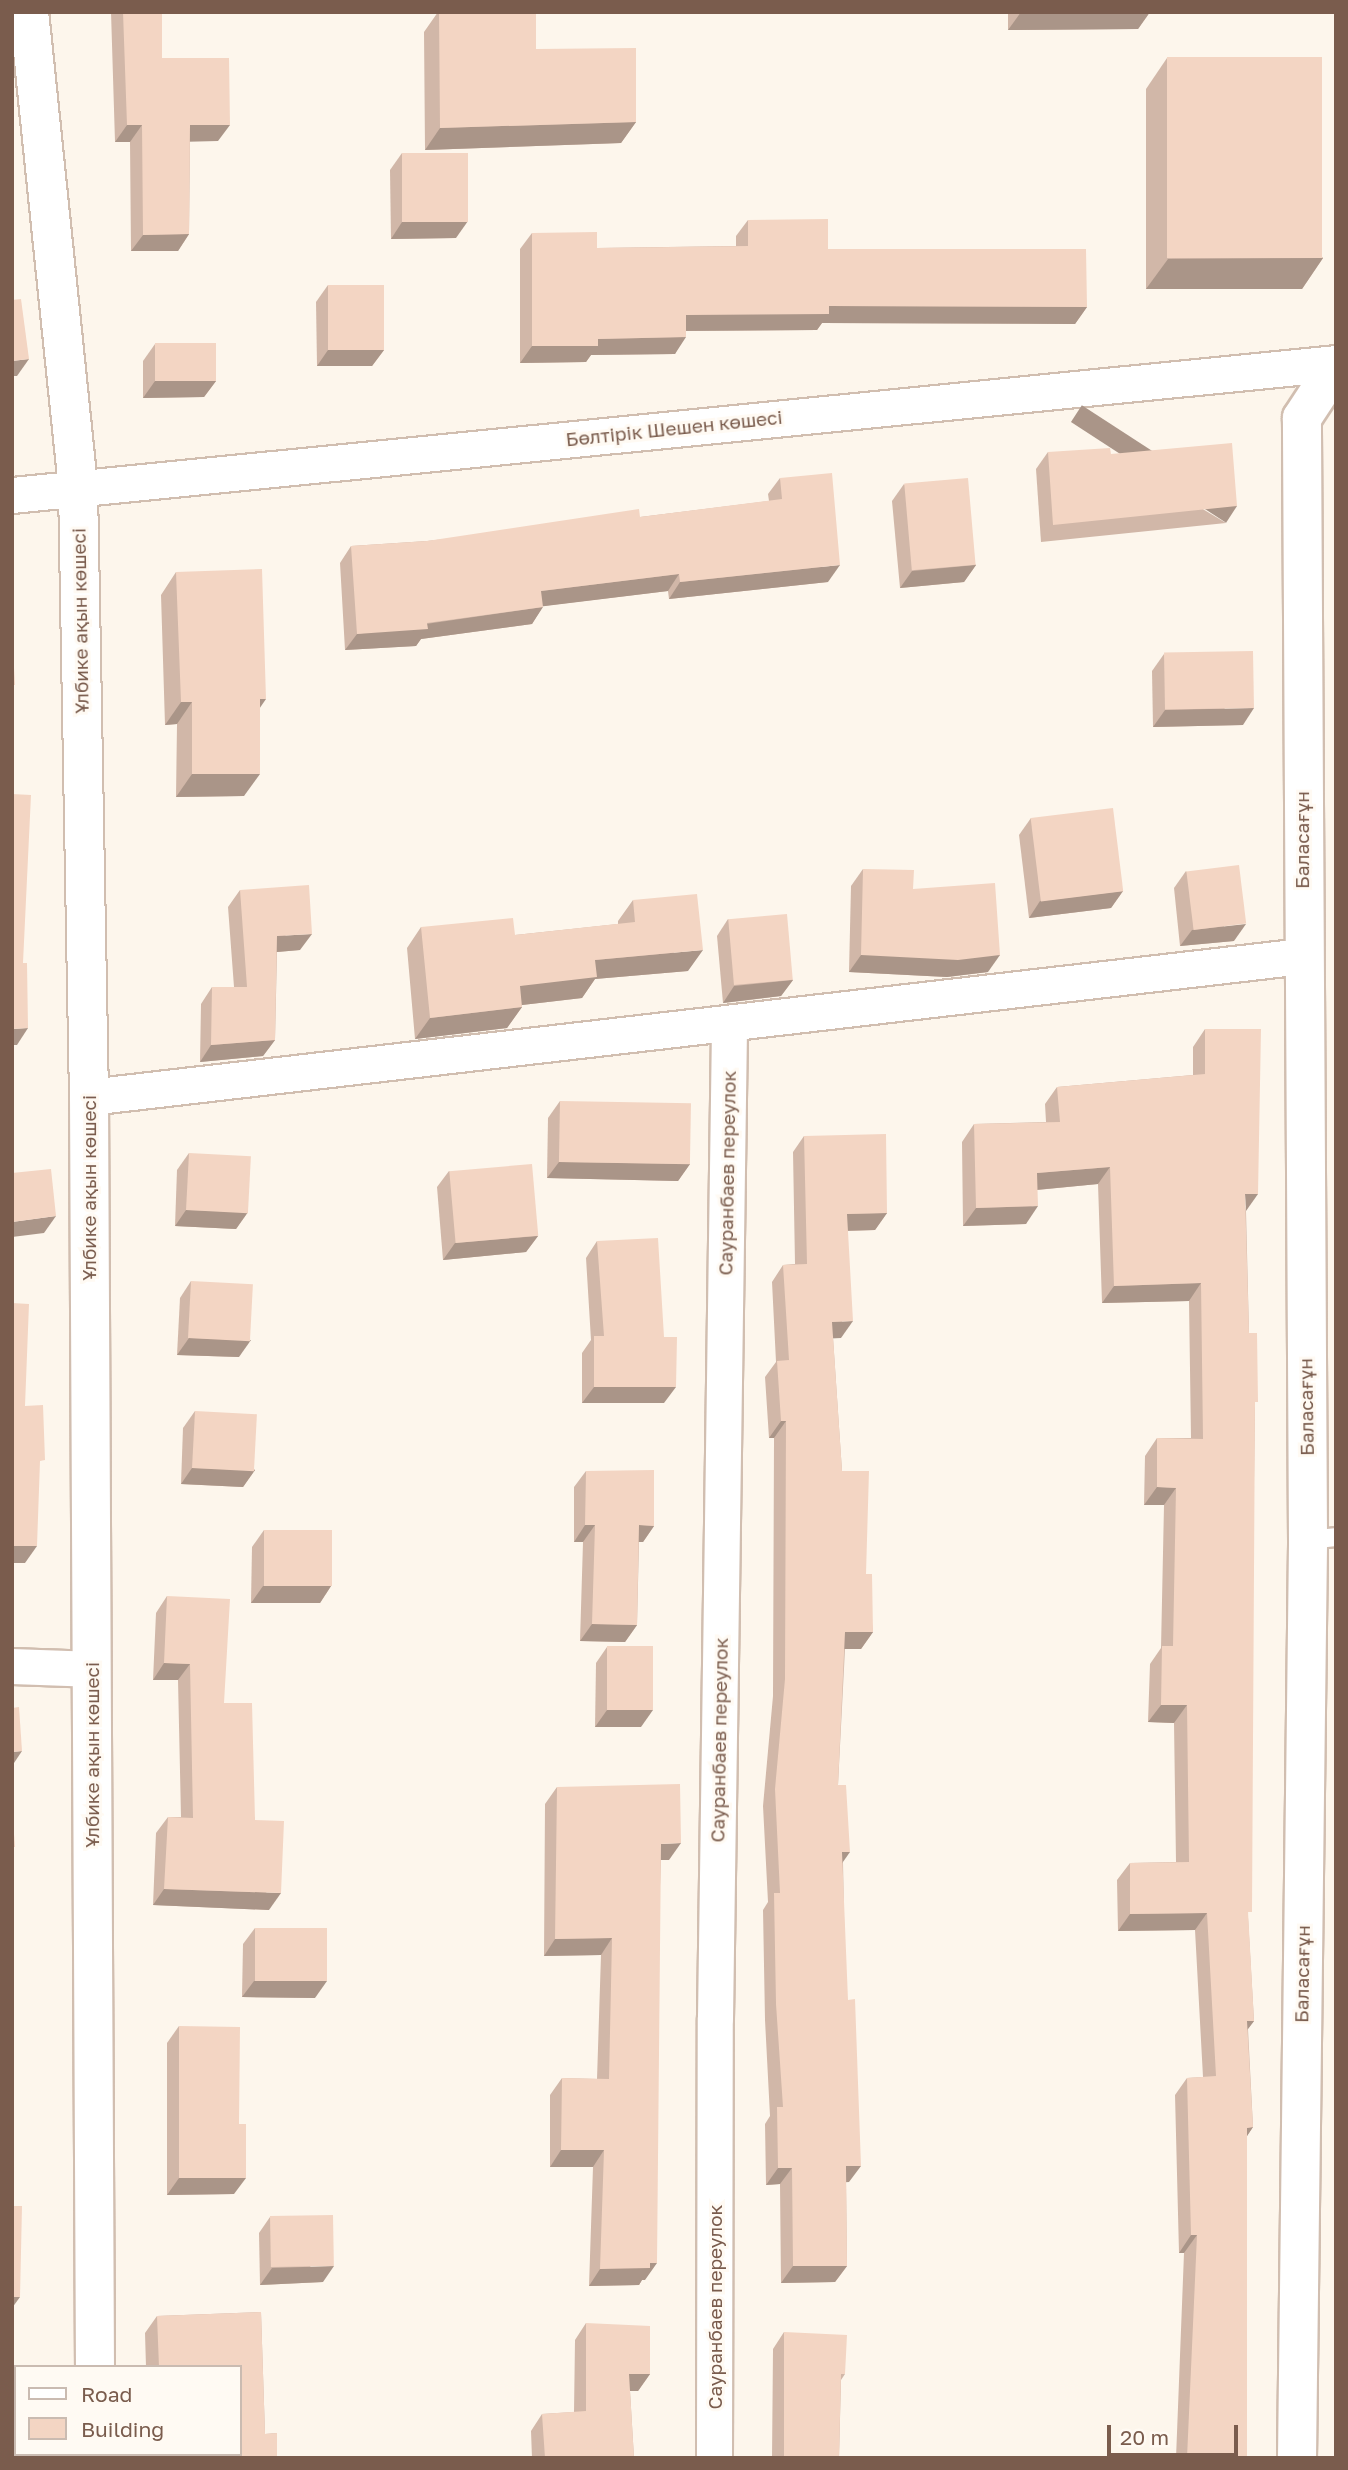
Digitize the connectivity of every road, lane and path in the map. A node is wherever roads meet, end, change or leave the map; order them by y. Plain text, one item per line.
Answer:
1 (29, 12) edge
2 (1336, 364) edge
3 (78, 486) junction
4 (12, 495) edge
5 (1302, 956) junction
6 (729, 1023) junction
7 (89, 1097) junction
8 (1322, 1538) edge
9 (12, 1666) edge
10 (92, 1669) junction
11 (95, 2365) edge
12 (714, 2458) edge
13 (1297, 2458) edge

1 - 3 main road, Ұлбике ақын көшесі
2 - 3 street, Бөлтірік Шешен көшесі
2 - 5 main road, Баласағұн
3 - 4 street, Бөлтірік Шешен көшесі
3 - 7 main road, Ұлбике ақын көшесі
5 - 6 street
5 - 8 main road, Баласағұн
6 - 7 street
6 - 12 street, Сауранбаев переулок
7 - 10 main road, Ұлбике ақын көшесі
8 - 13 main road, Баласағұн
9 - 10 street
10 - 11 main road, Ұлбике ақын көшесі

